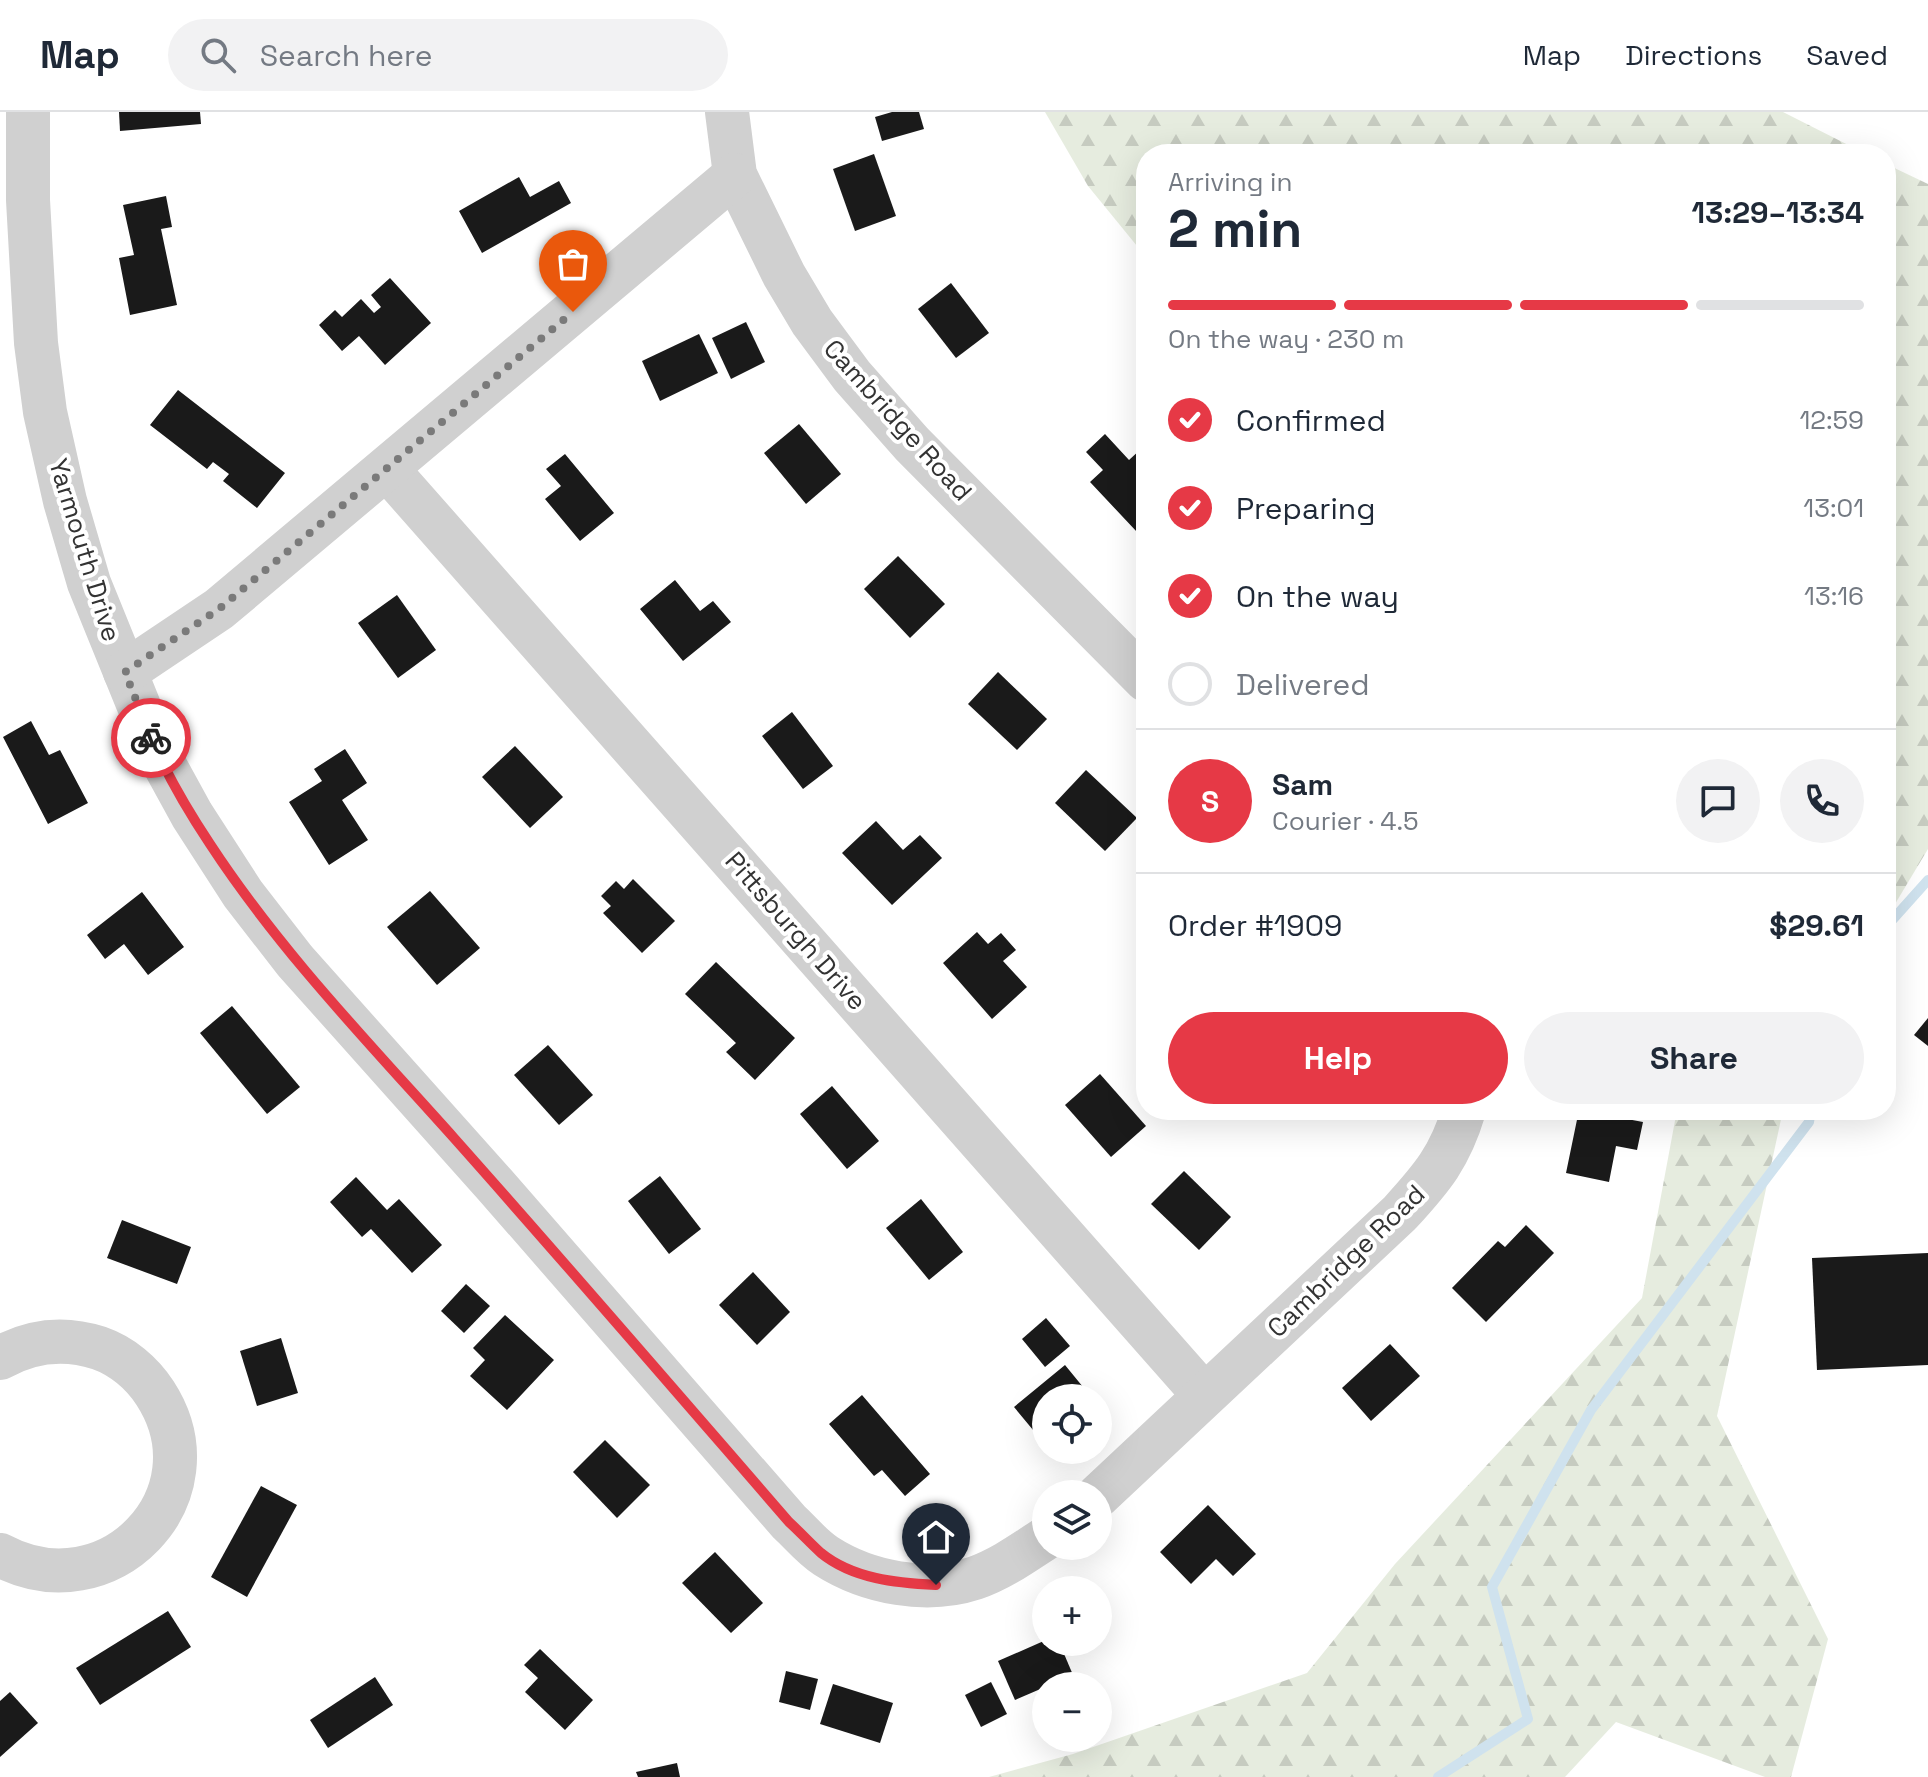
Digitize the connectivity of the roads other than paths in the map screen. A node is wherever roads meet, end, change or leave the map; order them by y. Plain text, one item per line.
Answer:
1 (28, 112) edge
2 (727, 112) edge
3 (735, 175) junction
4 (14, 199) edge
5 (387, 469) junction
6 (1136, 670) edge
7 (125, 672) junction
8 (1461, 1120) edge
9 (0, 1358) edge
10 (1204, 1395) junction
11 (1112, 1483) edge
12 (1032, 1547) edge
13 (0, 1555) edge

1 - 4 street, Yarmouth Drive
2 - 3 street, Cambridge Road
3 - 5 street
3 - 6 street, Cambridge Road
4 - 7 street, Yarmouth Drive
5 - 7 street
5 - 10 street, Pittsburgh Drive
7 - 12 street, Yarmouth Drive
8 - 10 street, Cambridge Road
9 - 13 street
10 - 11 street

